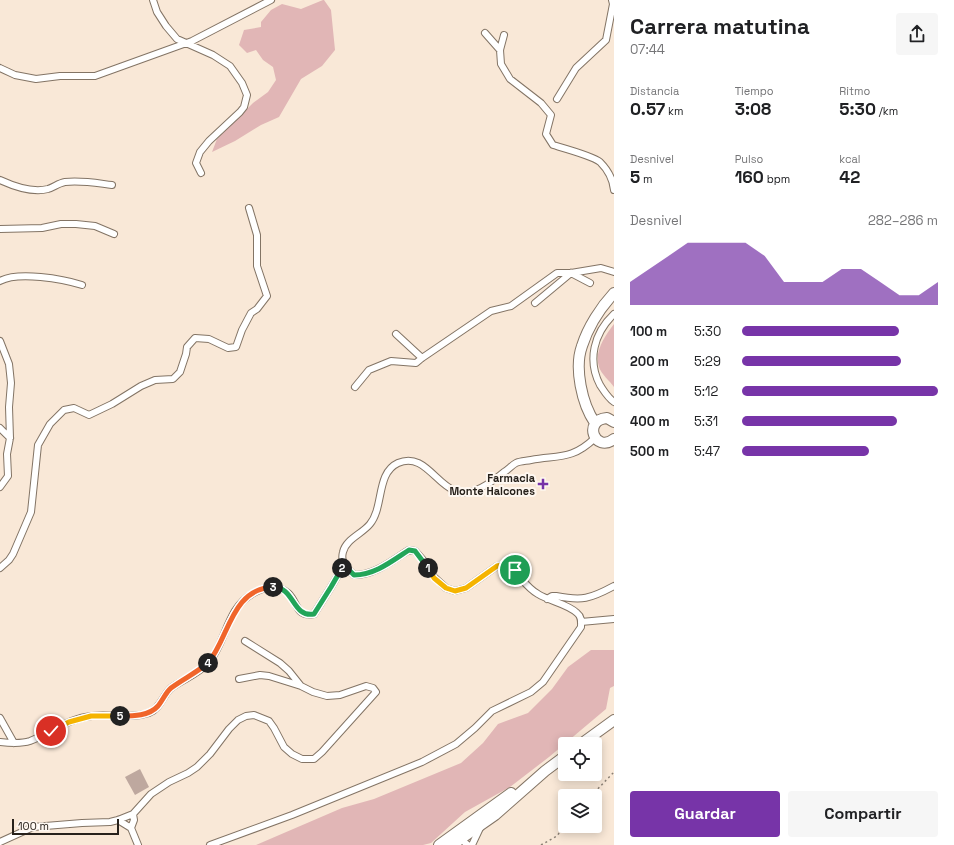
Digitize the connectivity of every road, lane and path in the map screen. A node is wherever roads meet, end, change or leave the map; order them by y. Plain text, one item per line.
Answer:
1 (154, 0) edge
2 (271, 0) edge
3 (612, 0) edge
4 (485, 33) dead end
5 (504, 35) dead end
6 (188, 43) junction
7 (500, 50) junction
8 (0, 68) edge
9 (557, 99) dead end
10 (201, 173) dead end
11 (0, 180) edge
12 (112, 185) dead end
13 (614, 190) edge
14 (249, 208) dead end
15 (0, 229) edge
16 (114, 234) dead end
17 (614, 272) edge
18 (571, 273) junction
19 (0, 281) edge
20 (590, 283) dead end
21 (82, 285) dead end
22 (614, 293) edge
23 (535, 303) dead end
24 (614, 314) edge
25 (396, 334) dead end
26 (0, 340) edge
27 (422, 358) junction
28 (355, 386) dead end
29 (614, 402) edge
30 (614, 422) edge
31 (595, 423) junction
32 (0, 428) edge
33 (10, 438) junction
34 (595, 438) junction
35 (614, 439) edge
36 (0, 487) edge
37 (344, 565) junction
38 (0, 568) edge
39 (614, 586) edge
40 (547, 599) junction
41 (614, 619) edge
42 (581, 622) junction
43 (245, 641) dead end
44 (239, 679) dead end
45 (301, 686) junction
46 (0, 718) edge
47 (614, 720) edge
48 (591, 737) edge
49 (0, 742) edge
50 (14, 743) junction
51 (558, 761) edge
52 (545, 771) junction
53 (614, 772) edge
54 (598, 789) edge
55 (499, 802) junction
56 (133, 814) junction
57 (118, 820) junction
58 (484, 823) junction
59 (131, 828) junction
60 (559, 833) edge
61 (0, 842) edge
62 (460, 844) edge
63 (138, 845) edge
64 (210, 845) edge
65 (439, 845) edge
66 (446, 845) edge
67 (472, 845) edge
68 (541, 845) edge

1 - 6 street
2 - 6 street
3 - 9 street
4 - 7 street
5 - 7 street
6 - 8 street
6 - 10 street
7 - 13 street
11 - 12 street
14 - 38 street
15 - 16 street
17 - 18 street
18 - 20 street
18 - 23 street
18 - 27 street
19 - 21 street
22 - 31 main road
24 - 29 street
25 - 27 street
26 - 33 street
27 - 28 street
30 - 31 main road
31 - 34 main road
32 - 33 street
33 - 36 street
34 - 35 main road
34 - 37 street
37 - 40 street
37 - 50 street
39 - 40 street
40 - 42 street
41 - 42 street
42 - 64 street
43 - 45 street
44 - 45 street
45 - 56 street
46 - 50 street
47 - 48 main road
49 - 50 street
51 - 52 main road
52 - 55 main road
52 - 58 main road
53 - 54 path
55 - 62 street
55 - 65 main road
56 - 57 street
56 - 59 street
57 - 59 street
57 - 61 street
58 - 62 main road
58 - 67 street
59 - 63 street
60 - 68 path
62 - 66 street

